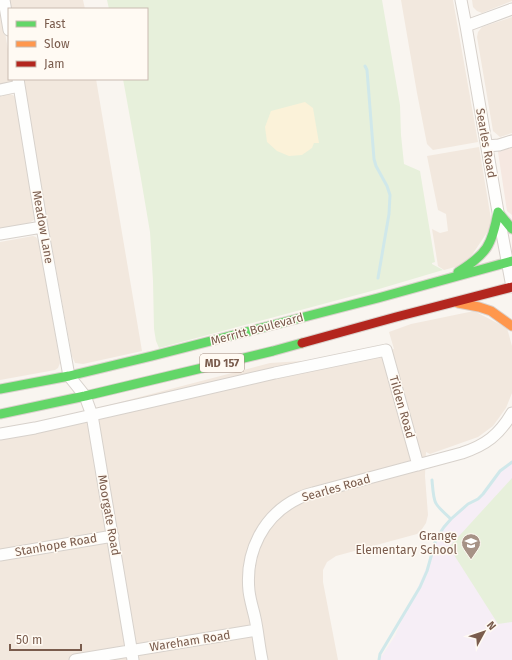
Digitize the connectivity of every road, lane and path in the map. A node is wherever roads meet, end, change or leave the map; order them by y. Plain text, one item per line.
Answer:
1 (4, 0) edge
2 (461, 0) edge
3 (512, 8) edge
4 (8, 24) edge
5 (466, 26) junction
6 (18, 83) edge
7 (0, 90) edge
8 (512, 141) edge
9 (487, 146) junction
10 (498, 212) junction
11 (42, 227) junction
12 (512, 229) edge
13 (0, 234) edge
14 (510, 262) edge
15 (448, 279) junction
16 (512, 287) edge
17 (453, 302) junction
18 (512, 326) edge
19 (69, 376) junction
20 (0, 389) edge
21 (85, 396) junction
22 (512, 413) edge
23 (0, 414) edge
24 (92, 415) junction
25 (0, 434) edge
26 (418, 465) junction
27 (113, 536) junction
28 (0, 555) edge
29 (257, 630) junction
30 (132, 655) edge
31 (75, 660) edge
32 (262, 660) edge

1 - 4 street
2 - 5 street, Searles Road
3 - 5 street
5 - 9 street, Searles Road
6 - 7 street
6 - 11 street, Meadow Lane
8 - 9 street
9 - 10 street, Searles Road
10 - 12 main road
10 - 14 street, Searles Road
10 - 15 main road
11 - 13 street
11 - 19 street, Meadow Lane
14 - 15 main road, Merritt Boulevard / MD 157
14 - 16 street, Searles Road
15 - 19 main road, Merritt Boulevard / MD 157
16 - 17 main road, Merritt Boulevard / MD 157
17 - 18 main road
17 - 21 main road, Merritt Boulevard / MD 157
19 - 20 main road, Merritt Boulevard / MD 157
19 - 21 street, Moorgate Road
21 - 23 main road, Merritt Boulevard / MD 157
21 - 24 street, Moorgate Road
22 - 26 street, Searles Road
24 - 25 street
24 - 26 street, Tilden Road
24 - 27 street, Moorgate Road
26 - 29 street, Searles Road
27 - 28 street, Stanhope Road
27 - 30 street, Moorgate Road
29 - 30 street, Wareham Road
29 - 32 street, Searles Road
30 - 31 street, Wareham Road

